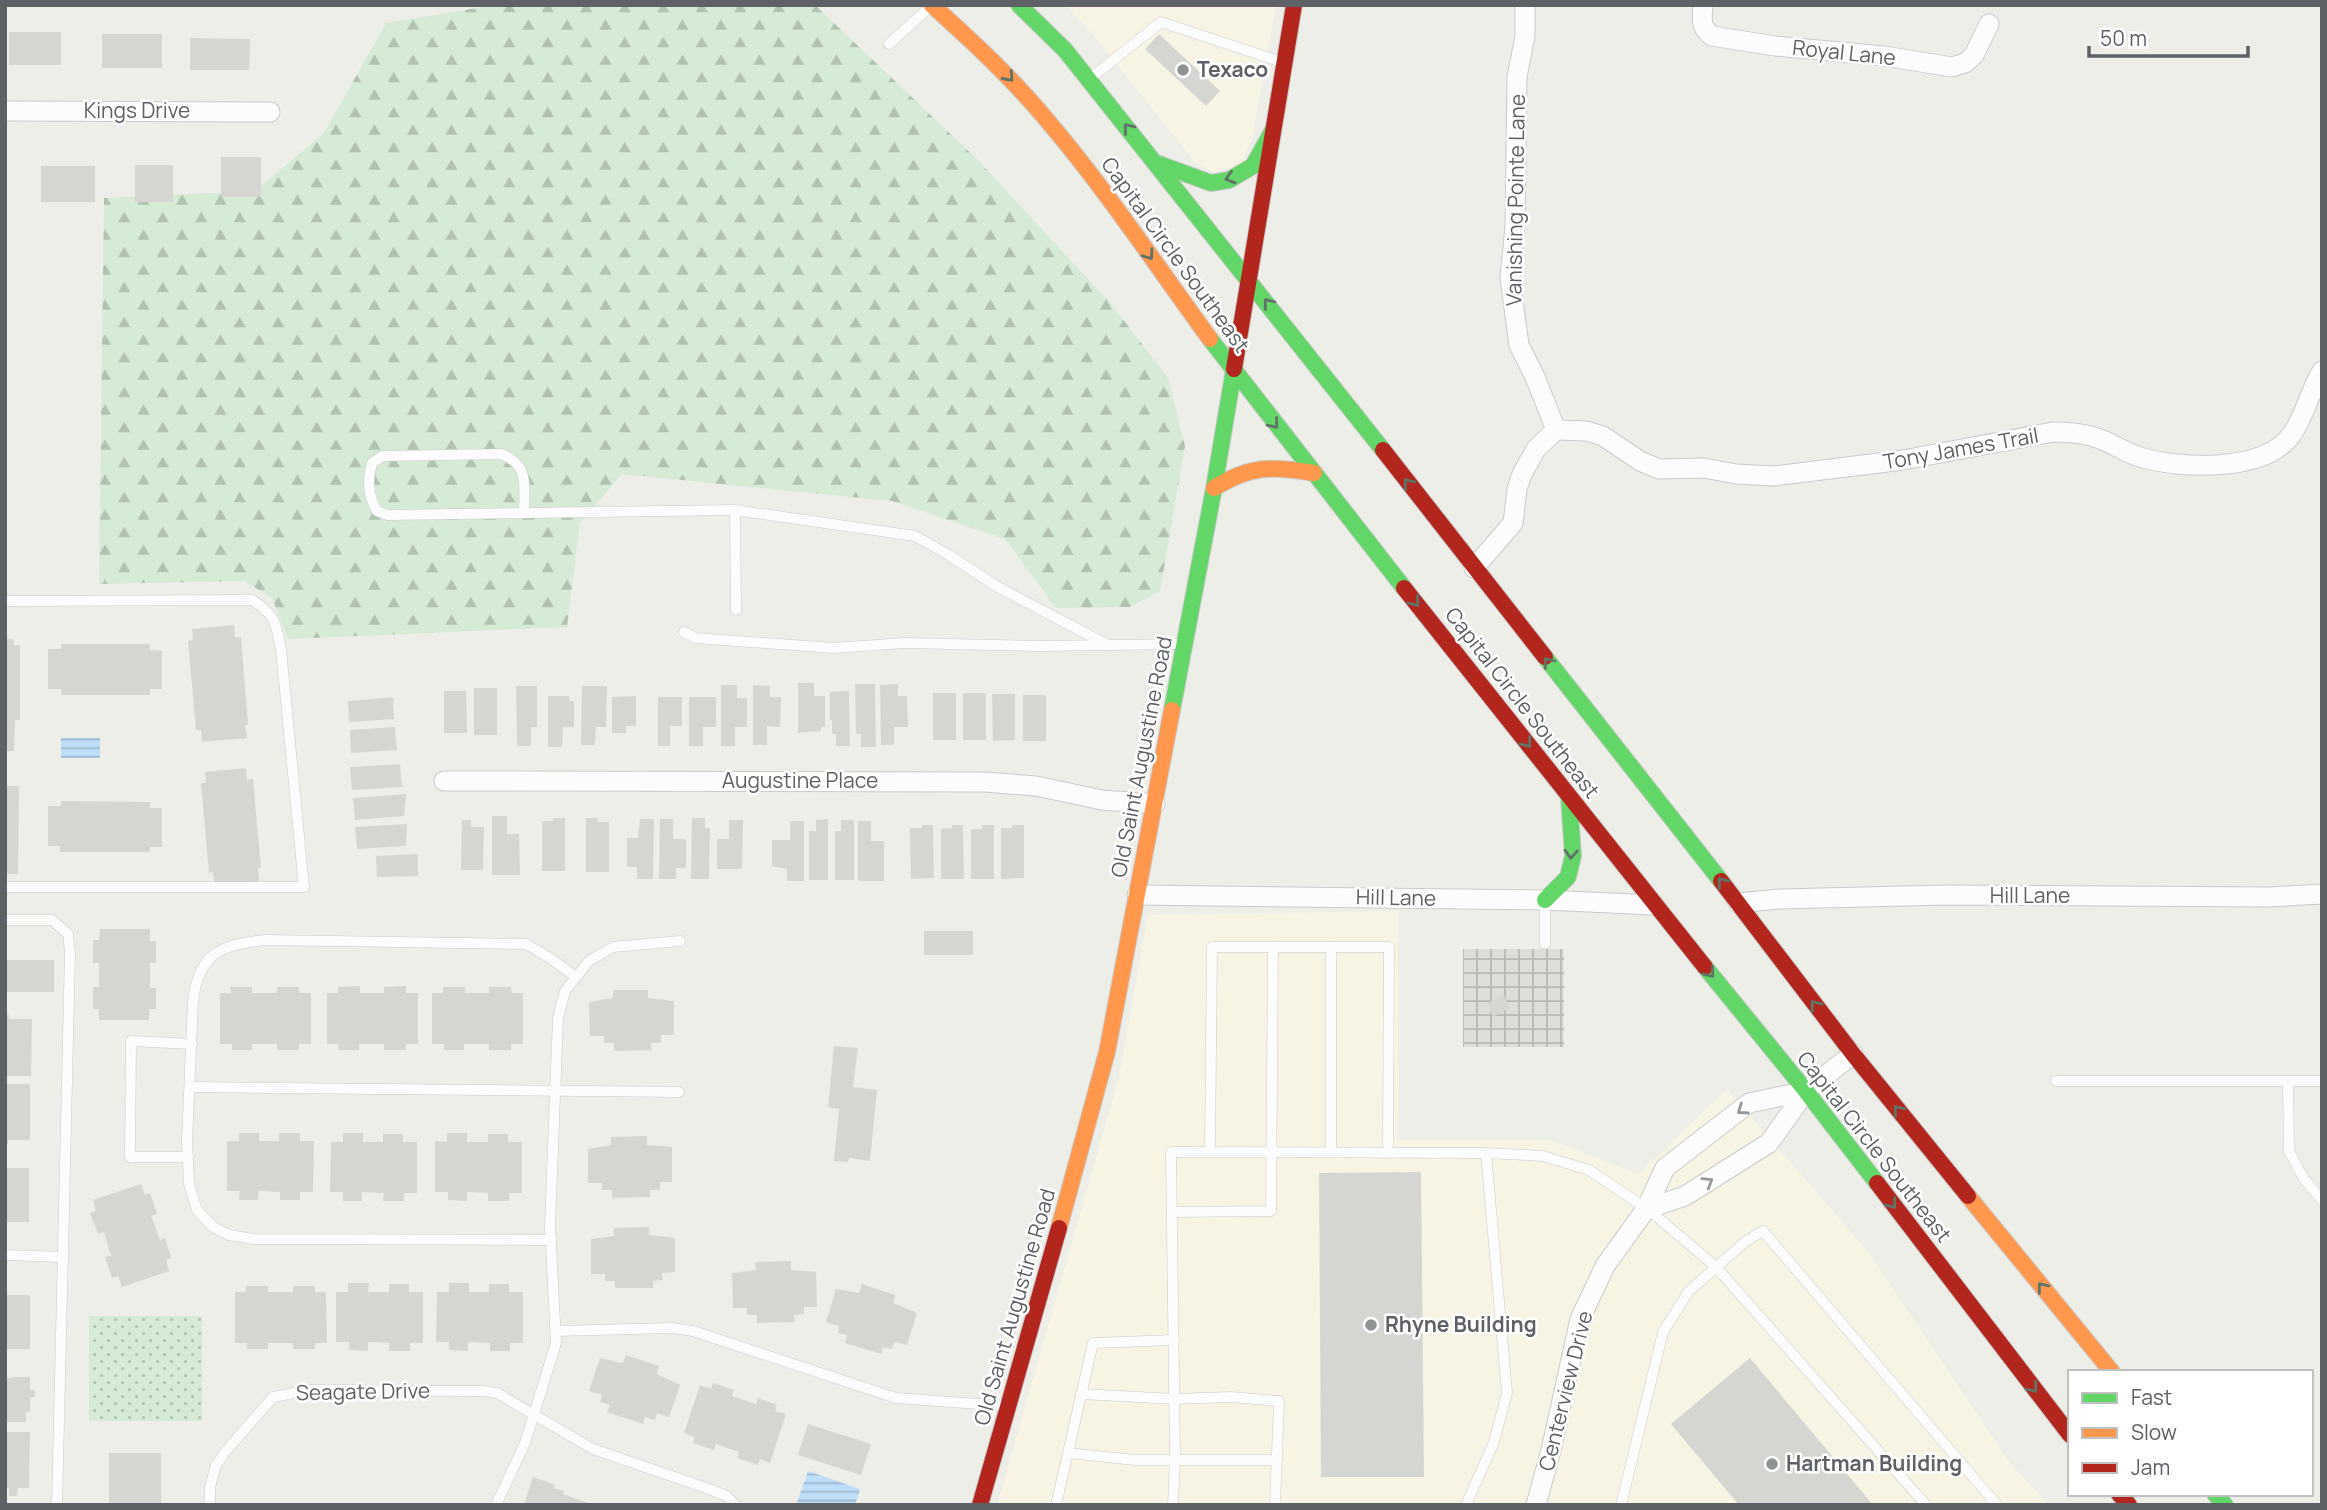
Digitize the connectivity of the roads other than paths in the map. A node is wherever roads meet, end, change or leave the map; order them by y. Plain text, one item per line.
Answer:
1 (932, 5) edge
2 (1019, 5) edge
3 (1294, 5) edge
4 (1525, 5) edge
5 (1703, 5) edge
6 (1989, 24) dead end
7 (889, 44) dead end
8 (1284, 62) junction
9 (1089, 80) junction
10 (5, 111) edge
11 (270, 112) dead end
12 (1273, 130) junction
13 (1156, 163) junction
14 (1248, 277) junction
15 (1232, 370) junction
16 (2322, 371) edge
17 (1556, 430) junction
18 (1314, 473) junction
19 (1214, 488) junction
20 (735, 510) junction
21 (524, 513) junction
22 (1474, 568) junction
23 (5, 601) edge
24 (736, 610) dead end
25 (684, 632) dead end
26 (1185, 644) junction
27 (1108, 645) junction
28 (444, 781) dead end
29 (1569, 798) junction
30 (1155, 804) junction
31 (5, 887) edge
32 (2322, 894) edge
33 (1137, 895) junction
34 (1545, 900) junction
35 (1738, 903) junction
36 (1654, 905) junction
37 (5, 920) edge
38 (680, 941) dead end
39 (1545, 944) dead end
40 (1273, 947) junction
41 (1331, 947) junction
42 (576, 977) junction
43 (192, 1044) junction
44 (1853, 1054) junction
45 (2288, 1081) junction
46 (2322, 1081) edge
47 (2056, 1082) dead end
48 (190, 1087) junction
49 (555, 1090) junction
50 (1807, 1091) junction
51 (679, 1092) dead end
52 (1210, 1152) junction
53 (1271, 1152) junction
54 (1331, 1152) junction
55 (1388, 1153) junction
56 (1486, 1153) junction
57 (188, 1157) junction
58 (2322, 1200) edge
59 (1646, 1209) junction
60 (1172, 1212) junction
61 (551, 1240) junction
62 (5, 1255) edge
63 (63, 1257) junction
64 (1716, 1267) junction
65 (556, 1331) junction
66 (1174, 1340) junction
67 (2110, 1370) edge
68 (1081, 1394) junction
69 (1175, 1399) junction
70 (1009, 1407) junction
71 (534, 1416) junction
72 (2068, 1432) edge
73 (1068, 1453) junction
74 (1175, 1458) junction
75 (1277, 1460) junction
76 (57, 1505) edge
77 (210, 1505) edge
78 (496, 1505) edge
79 (735, 1505) edge
80 (980, 1505) edge
81 (1056, 1505) edge
82 (1173, 1505) edge
83 (1275, 1505) edge
84 (1466, 1505) edge
85 (1536, 1505) edge
86 (1621, 1505) edge
87 (1926, 1505) edge
88 (1997, 1505) edge

1 - 7 lane
1 -> 15 main road, Capital Circle Southeast
2 - 9 main road, Capital Circle Southeast
3 - 8 main road, Old Saint Augustine Road
4 - 17 street, Vanishing Pointe Lane
5 - 6 street, Royal Lane
8 - 9 lane
8 - 12 main road, Old Saint Augustine Road
13 -> 9 main road, Capital Circle Southeast
10 - 11 street, Kings Drive
12 -> 13 main road
12 - 14 main road, Old Saint Augustine Road
13 - 14 main road, Capital Circle Southeast
14 - 15 main road, Old Saint Augustine Road
22 -> 14 main road, Capital Circle Southeast
15 -> 18 main road, Capital Circle Southeast
15 - 19 main road, Old Saint Augustine Road
16 - 17 street, Tony James Trail
17 - 22 street
18 - 19 main road
18 -> 29 main road, Capital Circle Southeast
19 - 26 main road, Old Saint Augustine Road
20 - 21 lane
20 - 24 lane
20 - 27 lane
21 - 21 lane
35 -> 22 main road, Capital Circle Southeast
23 - 31 lane
25 - 27 lane
26 - 27 lane
26 - 30 main road, Old Saint Augustine Road
28 - 30 street, Augustine Place
29 -> 34 main road
29 - 36 main road, Capital Circle Southeast
30 - 33 main road, Old Saint Augustine Road
32 - 35 street, Hill Lane
33 - 34 street, Hill Lane
33 - 70 main road, Old Saint Augustine Road
34 - 36 street, Hill Lane
34 - 39 lane
44 -> 35 main road, Capital Circle Southeast
36 -> 50 main road, Capital Circle Southeast
37 - 63 lane
38 - 42 lane
40 - 41 lane
40 - 52 lane
40 - 53 lane
41 - 54 lane
41 - 55 lane
42 - 43 lane
42 - 49 lane
43 - 48 lane
43 - 57 lane
44 - 50 street, Centerview Drive
67 -> 44 main road, Capital Circle Southeast
45 - 46 lane
45 - 47 lane
45 - 58 lane
48 - 49 lane
48 - 57 lane
49 - 51 lane
49 - 61 lane
59 -> 50 street, Centerview Drive
50 -> 59 street, Centerview Drive
50 -> 72 main road, Capital Circle Southeast
52 - 53 lane
52 - 60 lane
53 - 54 lane
53 - 60 lane
54 - 55 lane
55 - 56 lane
56 - 59 lane
56 - 84 lane
57 - 61 lane
59 - 64 lane
59 - 85 street, Centerview Drive
60 - 66 lane
61 - 65 lane
62 - 63 lane
63 - 76 lane
64 - 86 lane
64 - 87 lane
64 - 88 lane
65 - 70 lane
65 - 71 lane
66 - 68 lane
66 - 69 lane
68 - 69 lane
68 - 73 lane
69 - 74 lane
69 - 75 lane
70 - 80 main road, Old Saint Augustine Road
71 - 77 lane, Seagate Drive
71 - 78 lane
71 - 79 lane, Seagate Drive
73 - 74 lane
73 - 81 lane
74 - 75 lane
74 - 82 lane
75 - 83 lane

